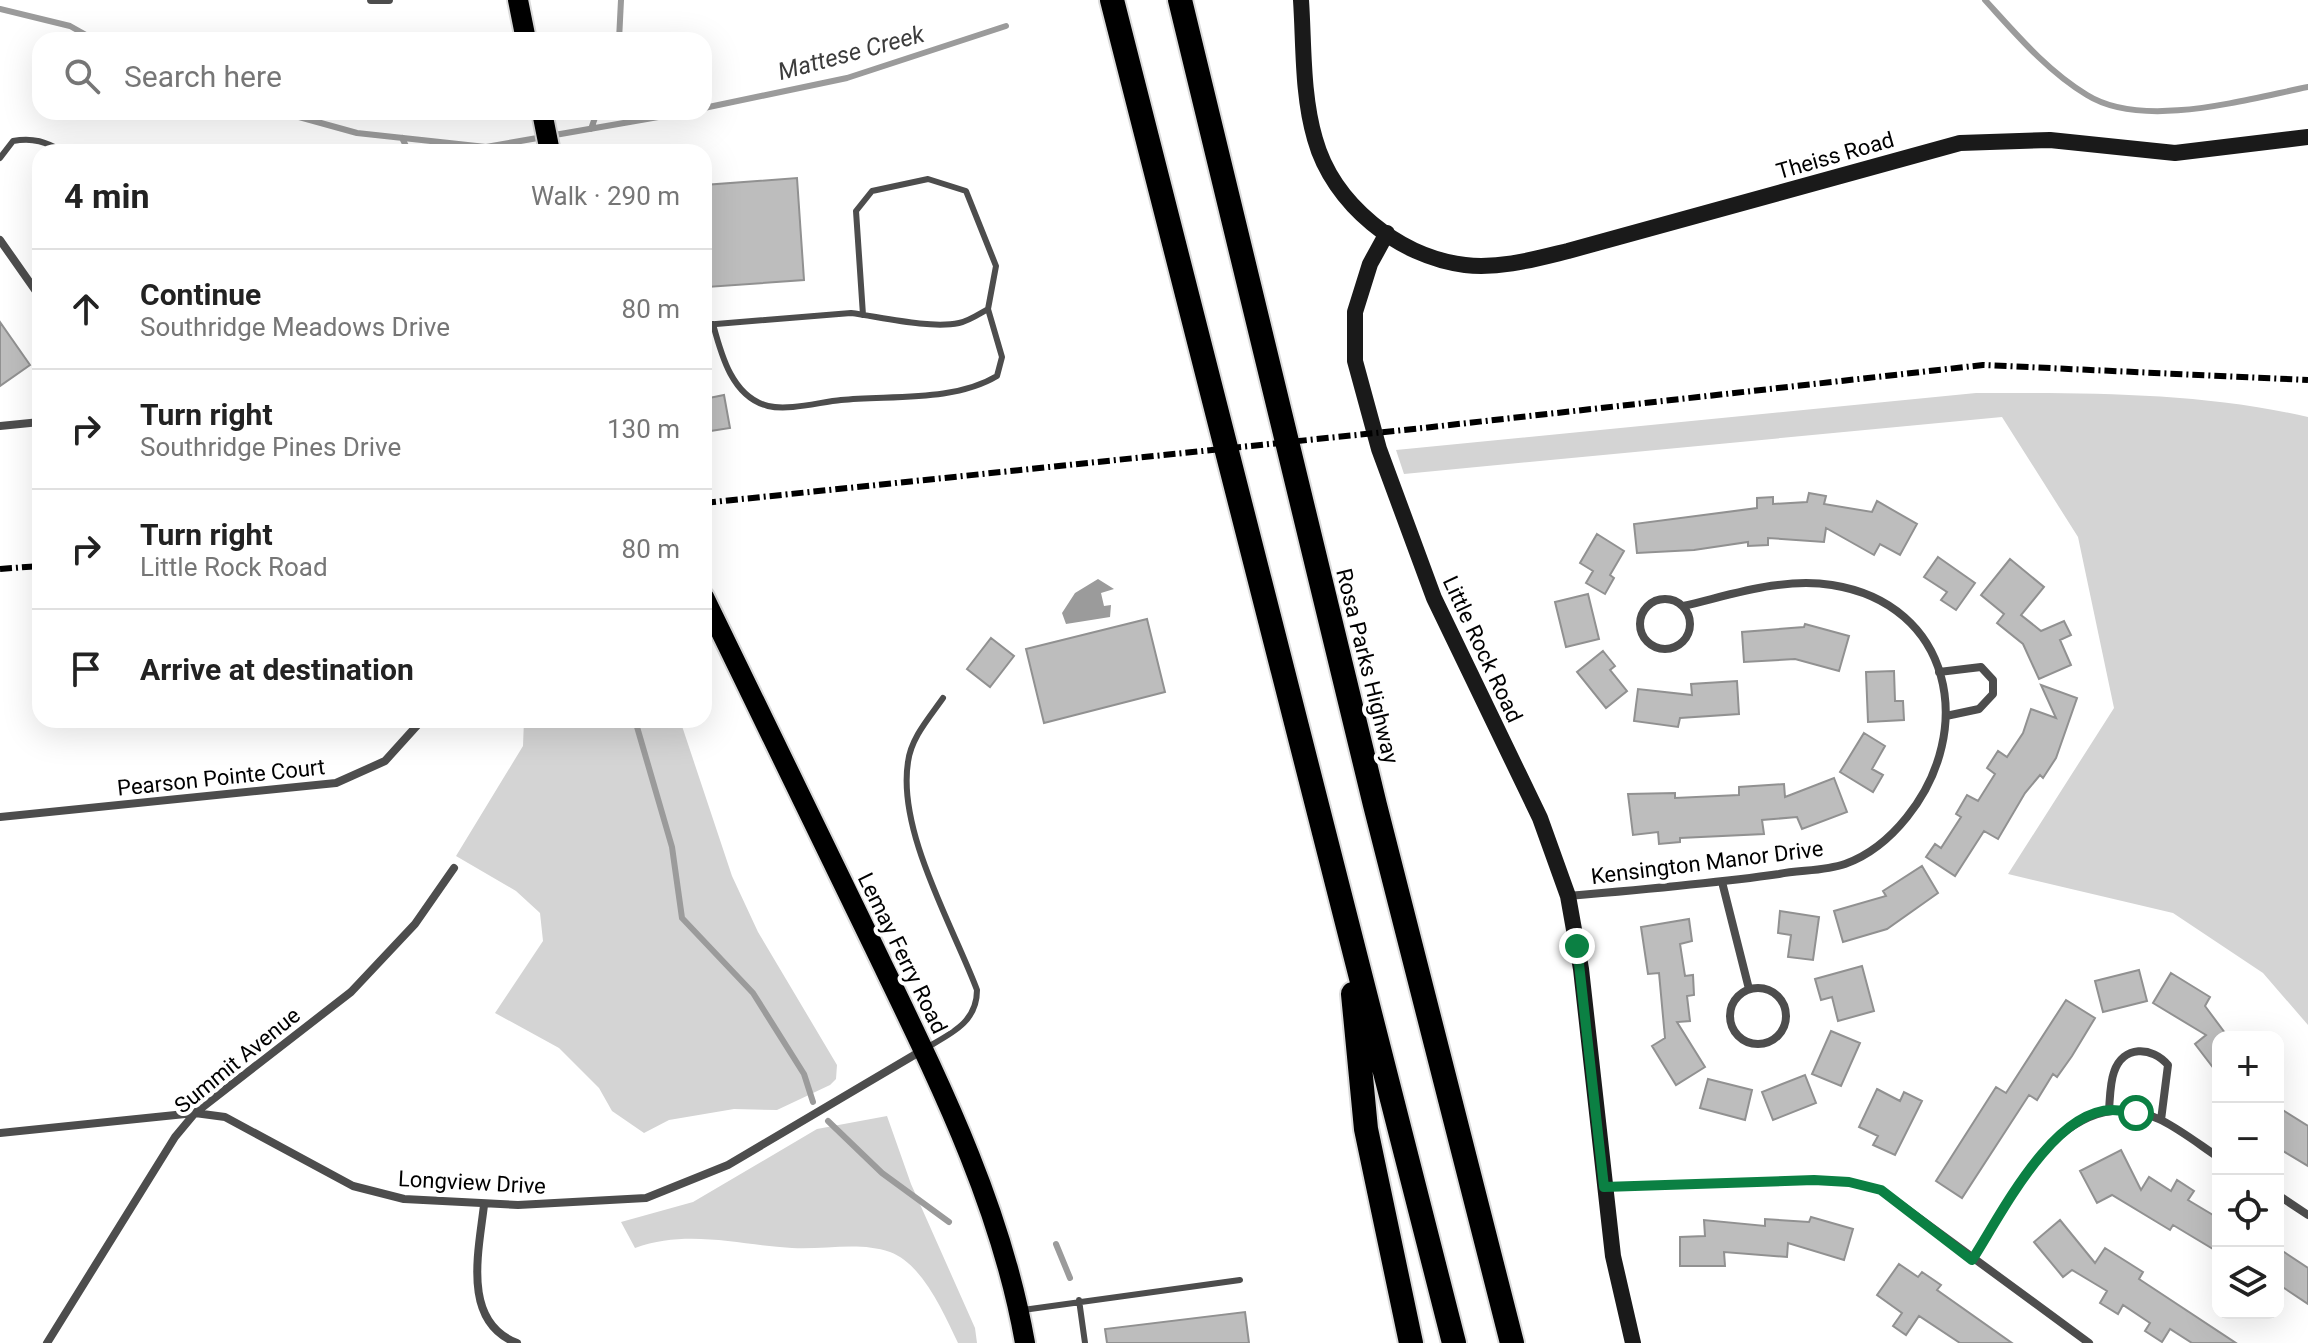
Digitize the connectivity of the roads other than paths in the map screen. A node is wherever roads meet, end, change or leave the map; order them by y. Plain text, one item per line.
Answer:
1 (371, 0) edge
2 (389, 0) edge
3 (518, 0) edge
4 (1112, 0) edge
5 (1180, 0) edge
6 (1301, 0) edge
7 (524, 32) edge
8 (544, 120) edge
9 (2308, 137) edge
10 (50, 144) edge
11 (548, 144) edge
12 (0, 158) edge
13 (1387, 233) junction
14 (0, 240) edge
15 (32, 286) edge
16 (988, 309) junction
17 (863, 315) junction
18 (713, 324) joint
19 (32, 423) edge
20 (0, 426) edge
21 (1683, 606) junction
22 (712, 614) edge
23 (1939, 672) junction
24 (943, 698) dead end
25 (1946, 716) junction
26 (415, 728) edge
27 (0, 817) edge
28 (454, 868) dead end
29 (1722, 882) junction
30 (1568, 896) junction
31 (1346, 916) junction
32 (1749, 989) junction
33 (923, 1049) junction
34 (2109, 1110) junction
35 (195, 1113) junction
36 (2161, 1120) junction
37 (0, 1133) edge
38 (2212, 1153) edge
39 (1604, 1187) junction
40 (2284, 1199) edge
41 (484, 1205) junction
42 (2308, 1215) edge
43 (1972, 1260) junction
44 (1240, 1280) dead end
45 (1079, 1300) junction
46 (1019, 1311) junction
47 (47, 1343) edge
48 (517, 1343) edge
49 (1025, 1343) edge
50 (1085, 1343) edge
51 (1411, 1343) edge
52 (1454, 1343) edge
53 (1512, 1343) edge
54 (1633, 1343) edge
55 (2089, 1343) edge

1 - 2 street
3 - 7 main road
4 - 31 highway
5 - 53 highway, Rosa Parks Highway
6 - 13 street
8 - 11 main road
9 - 13 street, Theiss Road
10 - 12 lane
13 - 30 street, Little Rock Road
14 - 15 street
16 - 17 lane
16 - 17 lane
16 - 18 lane
17 - 18 lane
19 - 20 street
21 - 21 street, Kensington Manor Drive
21 - 23 street, Kensington Manor Drive
22 - 33 main road, Lemay Ferry Road
23 - 25 street, Kensington Manor Drive
23 - 25 street
24 - 33 lane
25 - 29 street, Kensington Manor Drive
26 - 27 street, Pearson Pointe Court
28 - 35 street, Summit Avenue
29 - 30 street, Kensington Manor Drive
29 - 32 street
30 - 39 street, Little Rock Road
31 - 51 highway
31 - 52 highway
32 - 32 street
33 - 41 street, Longview Drive
33 - 46 main road, Lemay Ferry Road
34 - 36 street
34 - 36 street
34 - 43 street
35 - 37 street, Longview Drive
35 - 41 street, Longview Drive
35 - 47 street, Summit Avenue
36 - 38 street
39 - 43 street
39 - 54 street, Little Rock Road
40 - 42 street
41 - 48 street
43 - 55 street
44 - 45 lane
45 - 46 lane
45 - 50 lane
46 - 49 main road, Lemay Ferry Road

